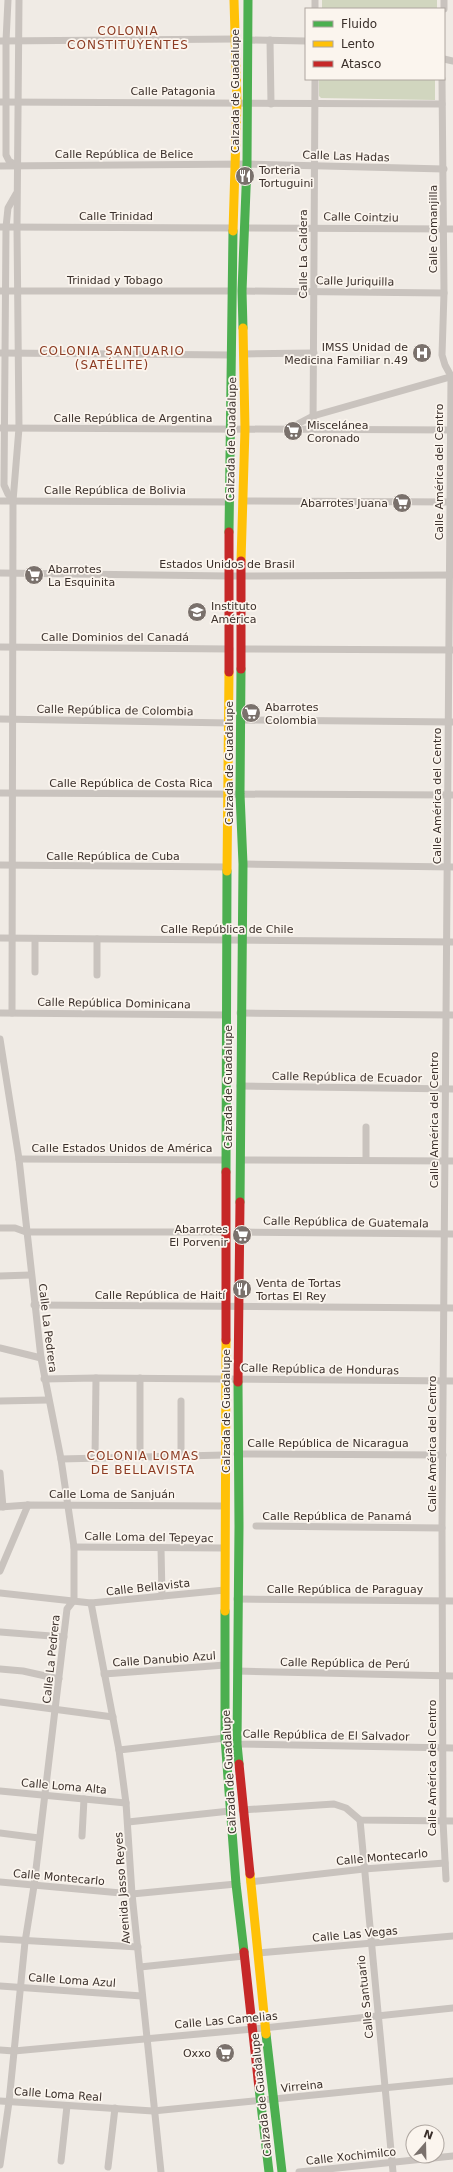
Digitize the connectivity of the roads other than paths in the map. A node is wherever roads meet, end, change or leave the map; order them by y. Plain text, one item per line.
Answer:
1 (8, 0) edge
2 (19, 0) edge
3 (234, 0) edge
4 (248, 0) edge
5 (234, 39) junction
6 (248, 40) junction
7 (270, 40) junction
8 (3, 41) edge
9 (18, 41) junction
10 (305, 41) edge
11 (314, 80) edge
12 (442, 80) edge
13 (3, 102) edge
14 (18, 102) junction
15 (237, 102) junction
16 (248, 104) junction
17 (271, 104) junction
18 (314, 104) junction
19 (442, 104) junction
20 (247, 164) junction
21 (235, 165) junction
22 (0, 166) edge
23 (17, 166) junction
24 (314, 166) junction
25 (444, 169) junction
26 (17, 192) junction
27 (3, 227) edge
28 (16, 227) junction
29 (233, 228) junction
30 (244, 228) junction
31 (314, 228) junction
32 (444, 229) junction
33 (453, 229) edge
34 (3, 291) edge
35 (18, 291) junction
36 (231, 291) junction
37 (242, 291) junction
38 (314, 292) junction
39 (444, 293) junction
40 (2, 353) edge
41 (17, 353) junction
42 (314, 353) junction
43 (232, 354) junction
44 (244, 354) junction
45 (452, 376) edge
46 (313, 416) junction
47 (2, 428) edge
48 (19, 428) junction
49 (232, 429) junction
50 (244, 429) junction
51 (288, 430) junction
52 (313, 430) junction
53 (452, 430) edge
54 (0, 501) edge
55 (13, 501) junction
56 (242, 501) junction
57 (230, 502) junction
58 (452, 502) edge
59 (14, 573) junction
60 (0, 574) edge
61 (451, 575) edge
62 (228, 576) junction
63 (240, 576) junction
64 (0, 647) edge
65 (14, 647) junction
66 (230, 649) junction
67 (240, 649) junction
68 (451, 650) edge
69 (0, 719) edge
70 (14, 720) junction
71 (241, 720) junction
72 (230, 722) junction
73 (451, 722) edge
74 (0, 793) edge
75 (13, 793) junction
76 (228, 794) junction
77 (240, 794) junction
78 (450, 795) edge
79 (243, 864) junction
80 (0, 865) edge
81 (12, 866) junction
82 (227, 867) junction
83 (450, 867) edge
84 (0, 938) edge
85 (12, 938) junction
86 (35, 939) junction
87 (97, 939) junction
88 (228, 940) junction
89 (242, 940) junction
90 (450, 942) edge
91 (35, 972) dead end
92 (97, 975) dead end
93 (0, 1013) edge
94 (12, 1013) junction
95 (240, 1013) junction
96 (227, 1015) junction
97 (450, 1015) edge
98 (0, 1039) edge
99 (240, 1086) junction
100 (449, 1089) edge
101 (366, 1127) dead end
102 (19, 1159) junction
103 (366, 1159) junction
104 (226, 1160) junction
105 (240, 1160) junction
106 (445, 1161) junction
107 (453, 1161) edge
108 (0, 1228) edge
109 (26, 1232) junction
110 (226, 1232) junction
111 (239, 1232) junction
112 (444, 1234) junction
113 (453, 1234) edge
114 (30, 1274) junction
115 (0, 1276) edge
116 (34, 1305) junction
117 (225, 1307) junction
118 (238, 1307) junction
119 (444, 1308) junction
120 (453, 1308) edge
121 (0, 1348) edge
122 (40, 1358) junction
123 (96, 1378) junction
124 (140, 1378) junction
125 (226, 1379) junction
126 (238, 1379) junction
127 (44, 1380) junction
128 (443, 1381) junction
129 (453, 1381) edge
130 (48, 1400) junction
131 (0, 1401) edge
132 (181, 1401) dead end
133 (236, 1454) junction
134 (224, 1455) junction
135 (443, 1455) junction
136 (181, 1456) junction
137 (140, 1457) junction
138 (95, 1458) junction
139 (61, 1459) junction
140 (0, 1473) edge
141 (28, 1505) junction
142 (68, 1505) junction
143 (1, 1506) edge
144 (224, 1506) junction
145 (248, 1526) junction
146 (442, 1528) junction
147 (74, 1547) junction
148 (161, 1548) junction
149 (224, 1548) junction
150 (0, 1571) edge
151 (225, 1590) junction
152 (0, 1593) edge
153 (162, 1596) junction
154 (238, 1599) junction
155 (74, 1600) junction
156 (444, 1601) junction
157 (453, 1601) edge
158 (91, 1604) junction
159 (0, 1632) edge
160 (64, 1638) junction
161 (225, 1666) junction
162 (0, 1669) edge
163 (237, 1671) junction
164 (104, 1674) junction
165 (443, 1676) junction
166 (453, 1676) edge
167 (59, 1679) junction
168 (0, 1702) edge
169 (56, 1709) junction
170 (112, 1717) junction
171 (224, 1738) junction
172 (238, 1744) junction
173 (442, 1748) junction
174 (453, 1748) edge
175 (119, 1750) junction
176 (0, 1791) edge
177 (44, 1796) junction
178 (84, 1799) junction
179 (126, 1803) junction
180 (242, 1810) junction
181 (230, 1811) junction
182 (360, 1820) junction
183 (443, 1821) junction
184 (453, 1821) edge
185 (128, 1822) junction
186 (0, 1833) edge
187 (82, 1836) dead end
188 (39, 1838) junction
189 (444, 1863) junction
190 (364, 1869) junction
191 (446, 1879) dead end
192 (0, 1882) edge
193 (250, 1882) junction
194 (236, 1884) junction
195 (34, 1886) junction
196 (132, 1894) junction
197 (453, 1936) edge
198 (0, 1939) edge
199 (25, 1942) junction
200 (371, 1943) junction
201 (138, 1947) junction
202 (258, 1953) junction
203 (244, 1956) junction
204 (140, 1967) junction
205 (0, 1986) edge
206 (20, 1988) junction
207 (142, 1996) junction
208 (453, 2008) edge
209 (378, 2016) junction
210 (265, 2028) junction
211 (253, 2029) junction
212 (146, 2038) junction
213 (0, 2050) edge
214 (14, 2051) junction
215 (453, 2081) edge
216 (385, 2088) junction
217 (272, 2100) junction
218 (0, 2101) edge
219 (9, 2102) junction
220 (259, 2102) junction
221 (67, 2106) junction
222 (115, 2108) junction
223 (153, 2111) junction
224 (453, 2156) edge
225 (61, 2162) dead end
226 (392, 2163) junction
227 (0, 2165) edge
228 (108, 2167) dead end
229 (160, 2172) edge
230 (269, 2172) edge
231 (282, 2172) edge
232 (299, 2172) edge
233 (393, 2172) edge

1 - 8 street
2 - 9 street
3 - 5 main road, Calzada de Guadalupe
4 - 6 main road, Calzada de Guadalupe
5 - 9 street
5 - 15 main road, Calzada de Guadalupe
6 - 7 street
6 - 16 main road, Calzada de Guadalupe
7 - 10 street
7 - 17 street
8 - 9 street
8 - 13 street
9 - 14 street
11 - 18 street, Calle La Caldera
12 - 19 street, Calle Comanjilla
13 - 14 street, Calle Patagonia
13 - 23 street
14 - 15 street, Calle Patagonia
14 - 23 street
15 - 16 street, Calle Patagonia
15 - 21 main road, Calzada de Guadalupe
16 - 17 street, Calle Patagonia
16 - 20 main road, Calzada de Guadalupe
17 - 18 street, Calle Patagonia
18 - 19 street, Calle Patagonia
18 - 24 street, Calle La Caldera
19 - 25 street, Calle Comanjilla
20 - 21 street, Calle República de Belice
20 - 24 street, Calle Las Hadas
20 - 30 main road, Calzada de Guadalupe
21 - 23 street, Calle República de Belice
21 - 29 main road, Calzada de Guadalupe
22 - 23 street, Calle República de Belice
23 - 26 street
24 - 25 street, Calle Las Hadas
24 - 31 street, Calle La Caldera
25 - 32 street, Calle Comanjilla
26 - 27 street
26 - 28 street
27 - 28 street, Calle Trinidad
27 - 34 street
28 - 29 street, Calle Trinidad
28 - 35 street
29 - 36 main road, Calzada de Guadalupe
30 - 31 street, Calle Cointziu
30 - 37 main road, Calzada de Guadalupe
31 - 32 street, Calle Cointziu
31 - 38 street, Calle La Caldera
32 - 33 street, Calle Cointziu
32 - 39 street, Calle Comanjilla
34 - 35 street, Trinidad y Tobago
34 - 40 street
35 - 36 street, Trinidad y Tobago
35 - 41 street
36 - 43 main road, Calzada de Guadalupe
37 - 38 street, Calle Juriquilla
37 - 44 main road, Calzada de Guadalupe
38 - 39 street, Calle Juriquilla
38 - 42 street, Calle La Caldera
39 - 45 street, Calle Comanjilla
40 - 41 street
40 - 47 street
41 - 43 street
41 - 48 street
42 - 44 street
42 - 46 street, Calle La Caldera
43 - 49 main road, Calzada de Guadalupe
44 - 50 main road, Calzada de Guadalupe
45 - 46 street
45 - 53 street, Calle América del Centro
46 - 51 street
46 - 52 street, Calle La Caldera
47 - 48 street, Calle República de Argentina
47 - 55 street
48 - 49 street, Calle República de Argentina
48 - 55 street
49 - 50 street, Calle República de Argentina
49 - 57 main road, Calzada de Guadalupe
50 - 51 street, Calle República de Argentina
50 - 56 main road, Calzada de Guadalupe
51 - 52 street, Calle República de Argentina
52 - 53 street, Calle República de Argentina
53 - 58 street, Calle América del Centro
54 - 55 street, Calle República de Bolivia
55 - 57 street, Calle República de Bolivia
55 - 59 street
56 - 58 street
56 - 63 main road, Calzada de Guadalupe
57 - 62 main road, Calzada de Guadalupe
58 - 61 street, Calle América del Centro
59 - 60 street, Estados Unidos de Brasil
59 - 62 street, Estados Unidos de Brasil
59 - 65 street
61 - 63 street, Estados Unidos de Brasil
61 - 68 street, Calle América del Centro
62 - 63 street, Estados Unidos de Brasil
62 - 66 main road, Calzada de Guadalupe
63 - 67 main road, Calzada de Guadalupe
64 - 65 street, Calle Dominios del Canadá
65 - 66 street, Calle Dominios del Canadá
65 - 70 street
66 - 72 main road, Calzada de Guadalupe
67 - 68 street
67 - 71 main road, Calzada de Guadalupe
68 - 73 street, Calle América del Centro
69 - 70 street, Calle República de Colombia
70 - 72 street, Calle República de Colombia
70 - 75 street
71 - 73 street
71 - 77 main road, Calzada de Guadalupe
72 - 76 main road, Calzada de Guadalupe
73 - 78 street, Calle América del Centro
74 - 75 street, Calle República de Costa Rica
75 - 76 street, Calle República de Costa Rica
75 - 81 street
76 - 77 street, Calle República de Costa Rica
76 - 82 main road, Calzada de Guadalupe
77 - 78 street, Calle República de Costa Rica
77 - 79 main road, Calzada de Guadalupe
78 - 83 street, Calle América del Centro
79 - 83 street
79 - 89 main road, Calzada de Guadalupe
80 - 81 street, Calle República de Cuba
81 - 82 street, Calle República de Cuba
81 - 85 street
82 - 88 main road, Calzada de Guadalupe
83 - 90 street, Calle América del Centro
84 - 85 street, Calle República de Chile
85 - 86 street, Calle República de Chile
85 - 94 street
86 - 87 street, Calle República de Chile
86 - 91 street
87 - 88 street, Calle República de Chile
87 - 92 street
88 - 89 street, Calle República de Chile
88 - 96 main road, Calzada de Guadalupe
89 - 90 street, Calle República de Chile
89 - 95 main road, Calzada de Guadalupe
90 - 97 street, Calle América del Centro
93 - 94 street, Calle República Dominicana
94 - 96 street, Calle República Dominicana
95 - 97 street
95 - 99 main road, Calzada de Guadalupe
96 - 104 main road, Calzada de Guadalupe
97 - 100 street, Calle América del Centro
98 - 102 street, Calle La Pedrera
99 - 100 street, Calle República de Ecuador
99 - 105 main road, Calzada de Guadalupe
100 - 106 street, Calle América del Centro
101 - 103 street
102 - 104 street, Calle Estados Unidos de América
102 - 109 street, Calle La Pedrera
103 - 105 street
103 - 106 street
104 - 110 main road, Calzada de Guadalupe
105 - 111 main road, Calzada de Guadalupe
106 - 107 street
106 - 112 street, Calle América del Centro
108 - 109 street
109 - 110 street
109 - 114 street, Calle La Pedrera
110 - 117 main road, Calzada de Guadalupe
111 - 112 street, Calle República de Guatemala
111 - 118 main road, Calzada de Guadalupe
112 - 113 street, Calle República de Guatemala
112 - 119 street, Calle América del Centro
114 - 115 street
114 - 116 street, Calle La Pedrera
116 - 117 street, Calle República de Haití
116 - 122 street, Calle La Pedrera
117 - 118 street, Calle República de Haití
117 - 125 main road, Calzada de Guadalupe
118 - 119 street, Calle República de Haití
118 - 126 main road, Calzada de Guadalupe
119 - 120 street, Calle República de Haití
119 - 128 street, Calle América del Centro
121 - 122 street
122 - 127 street, Calle La Pedrera
123 - 124 street, Calle República de Honduras
123 - 127 street, Calle República de Honduras
123 - 138 street
124 - 125 street, Calle República de Honduras
124 - 137 street
125 - 126 street, Calle República de Honduras
125 - 134 main road, Calzada de Guadalupe
126 - 128 street, Calle República de Honduras
126 - 133 main road, Calzada de Guadalupe
127 - 130 street, Calle La Pedrera
128 - 129 street, Calle República de Honduras
128 - 135 street, Calle América del Centro
130 - 131 street
130 - 139 street, Calle La Pedrera
132 - 136 street
133 - 135 street, Calle República de Nicaragua
133 - 145 main road, Calzada de Guadalupe
134 - 136 street
134 - 144 main road, Calzada de Guadalupe
135 - 146 street, Calle América del Centro
136 - 137 street
137 - 138 street
138 - 139 street
139 - 142 street, Calle La Pedrera
140 - 143 street
141 - 142 street, Calle Loma de Sanjuán
141 - 143 street, Calle Loma de Sanjuán
141 - 150 street
142 - 144 street, Calle Loma de Sanjuán
142 - 147 street, Calle La Pedrera
144 - 149 main road, Calzada de Guadalupe
145 - 146 street, Calle República de Panamá
145 - 154 main road, Calzada de Guadalupe
146 - 156 street, Calle América del Centro
147 - 148 street, Calle Loma del Tepeyac
147 - 155 street, Calle La Pedrera
148 - 149 street, Calle Loma del Tepeyac
148 - 153 street
149 - 151 main road, Calzada de Guadalupe
151 - 153 street, Calle Bellavista
151 - 161 main road, Calzada de Guadalupe
152 - 155 street
153 - 158 street, Calle Bellavista
154 - 156 street, Calle República de Paraguay
154 - 163 main road, Calzada de Guadalupe
155 - 158 street, Calle Bellavista
155 - 160 street, Calle La Pedrera
156 - 157 street, Calle República de Paraguay
156 - 165 street, Calle América del Centro
158 - 164 street, Avenida Jasso Reyes
159 - 160 street
160 - 167 street, Calle La Pedrera
161 - 164 street, Calle Danubio Azul
161 - 171 main road, Calzada de Guadalupe
162 - 167 street
163 - 165 street, Calle República de Perú
163 - 172 main road, Calzada de Guadalupe
164 - 170 street, Avenida Jasso Reyes
165 - 166 street, Calle República de Perú
165 - 173 street, Calle América del Centro
167 - 169 street, Calle La Pedrera
168 - 169 street
169 - 170 street
169 - 177 street, Calle La Pedrera
170 - 175 street, Avenida Jasso Reyes
171 - 172 street, Calle República de El Salvador
171 - 175 street
171 - 181 main road, Calzada de Guadalupe
172 - 173 street, Calle República de El Salvador
172 - 180 main road, Calzada de Guadalupe
173 - 174 street, Calle República de El Salvador
173 - 183 street, Calle América del Centro
175 - 179 street, Avenida Jasso Reyes
176 - 177 street, Calle Loma Alta
177 - 178 street, Calle Loma Alta
177 - 188 street, Calle La Pedrera
178 - 179 street, Calle Loma Alta
178 - 187 street
179 - 185 street, Avenida Jasso Reyes
180 - 182 street
180 - 193 main road, Calzada de Guadalupe
181 - 185 street
181 - 194 main road, Calzada de Guadalupe
182 - 183 street
182 - 190 street, Calle Santuario
183 - 184 street
183 - 189 street, Calle América del Centro
185 - 196 street, Avenida Jasso Reyes
186 - 188 street
188 - 195 street, Calle La Pedrera
189 - 190 street, Calle Montecarlo
189 - 191 street, Calle América del Centro
190 - 193 street, Calle Montecarlo
190 - 200 street, Calle Santuario
192 - 195 street, Calle Montecarlo
193 - 202 main road, Calzada de Guadalupe
194 - 196 street, Calle Montecarlo
194 - 203 main road, Calzada de Guadalupe
195 - 196 street, Calle Montecarlo
195 - 199 street, Calle La Pedrera
196 - 201 street, Avenida Jasso Reyes
197 - 200 street, Calle Las Vegas
198 - 199 street
199 - 201 street
199 - 206 street, Calle La Pedrera
200 - 202 street, Calle Las Vegas
200 - 209 street, Calle Santuario
201 - 204 street, Avenida Jasso Reyes
202 - 210 main road, Calzada de Guadalupe
203 - 204 street
203 - 211 main road, Calzada de Guadalupe
204 - 207 street, Avenida Jasso Reyes
205 - 206 street, Calle Loma Azul
206 - 207 street, Calle Loma Azul
206 - 214 street, Calle La Pedrera
207 - 212 street, Avenida Jasso Reyes
208 - 209 street, Calle Las Camelias
209 - 210 street, Calle Las Camelias
209 - 216 street, Calle Santuario
210 - 211 street, Calle Las Camelias
210 - 217 main road, Calzada de Guadalupe
211 - 212 street, Calle Las Camelias
211 - 220 main road, Calzada de Guadalupe
212 - 214 street, Calle Las Camelias
212 - 223 street, Avenida Jasso Reyes
213 - 214 street, Calle Las Camelias
214 - 219 street, Calle La Pedrera
215 - 216 street, Virreina
216 - 217 street, Virreina
216 - 226 street, Calle Santuario
217 - 220 street, Virreina
217 - 231 main road, Calzada de Guadalupe
218 - 219 street, Calle Loma Real
219 - 221 street, Calle Loma Real
219 - 227 street, Calle La Pedrera
220 - 223 street, Virreina
220 - 230 main road, Calzada de Guadalupe
221 - 222 street, Calle Loma Real
221 - 225 street
222 - 223 street, Calle Loma Real
222 - 228 street, Calle Loma Real
223 - 229 street, Avenida Jasso Reyes
224 - 226 street, Calle Xochimilco
226 - 232 street, Calle Xochimilco
226 - 233 street, Calle Santuario

